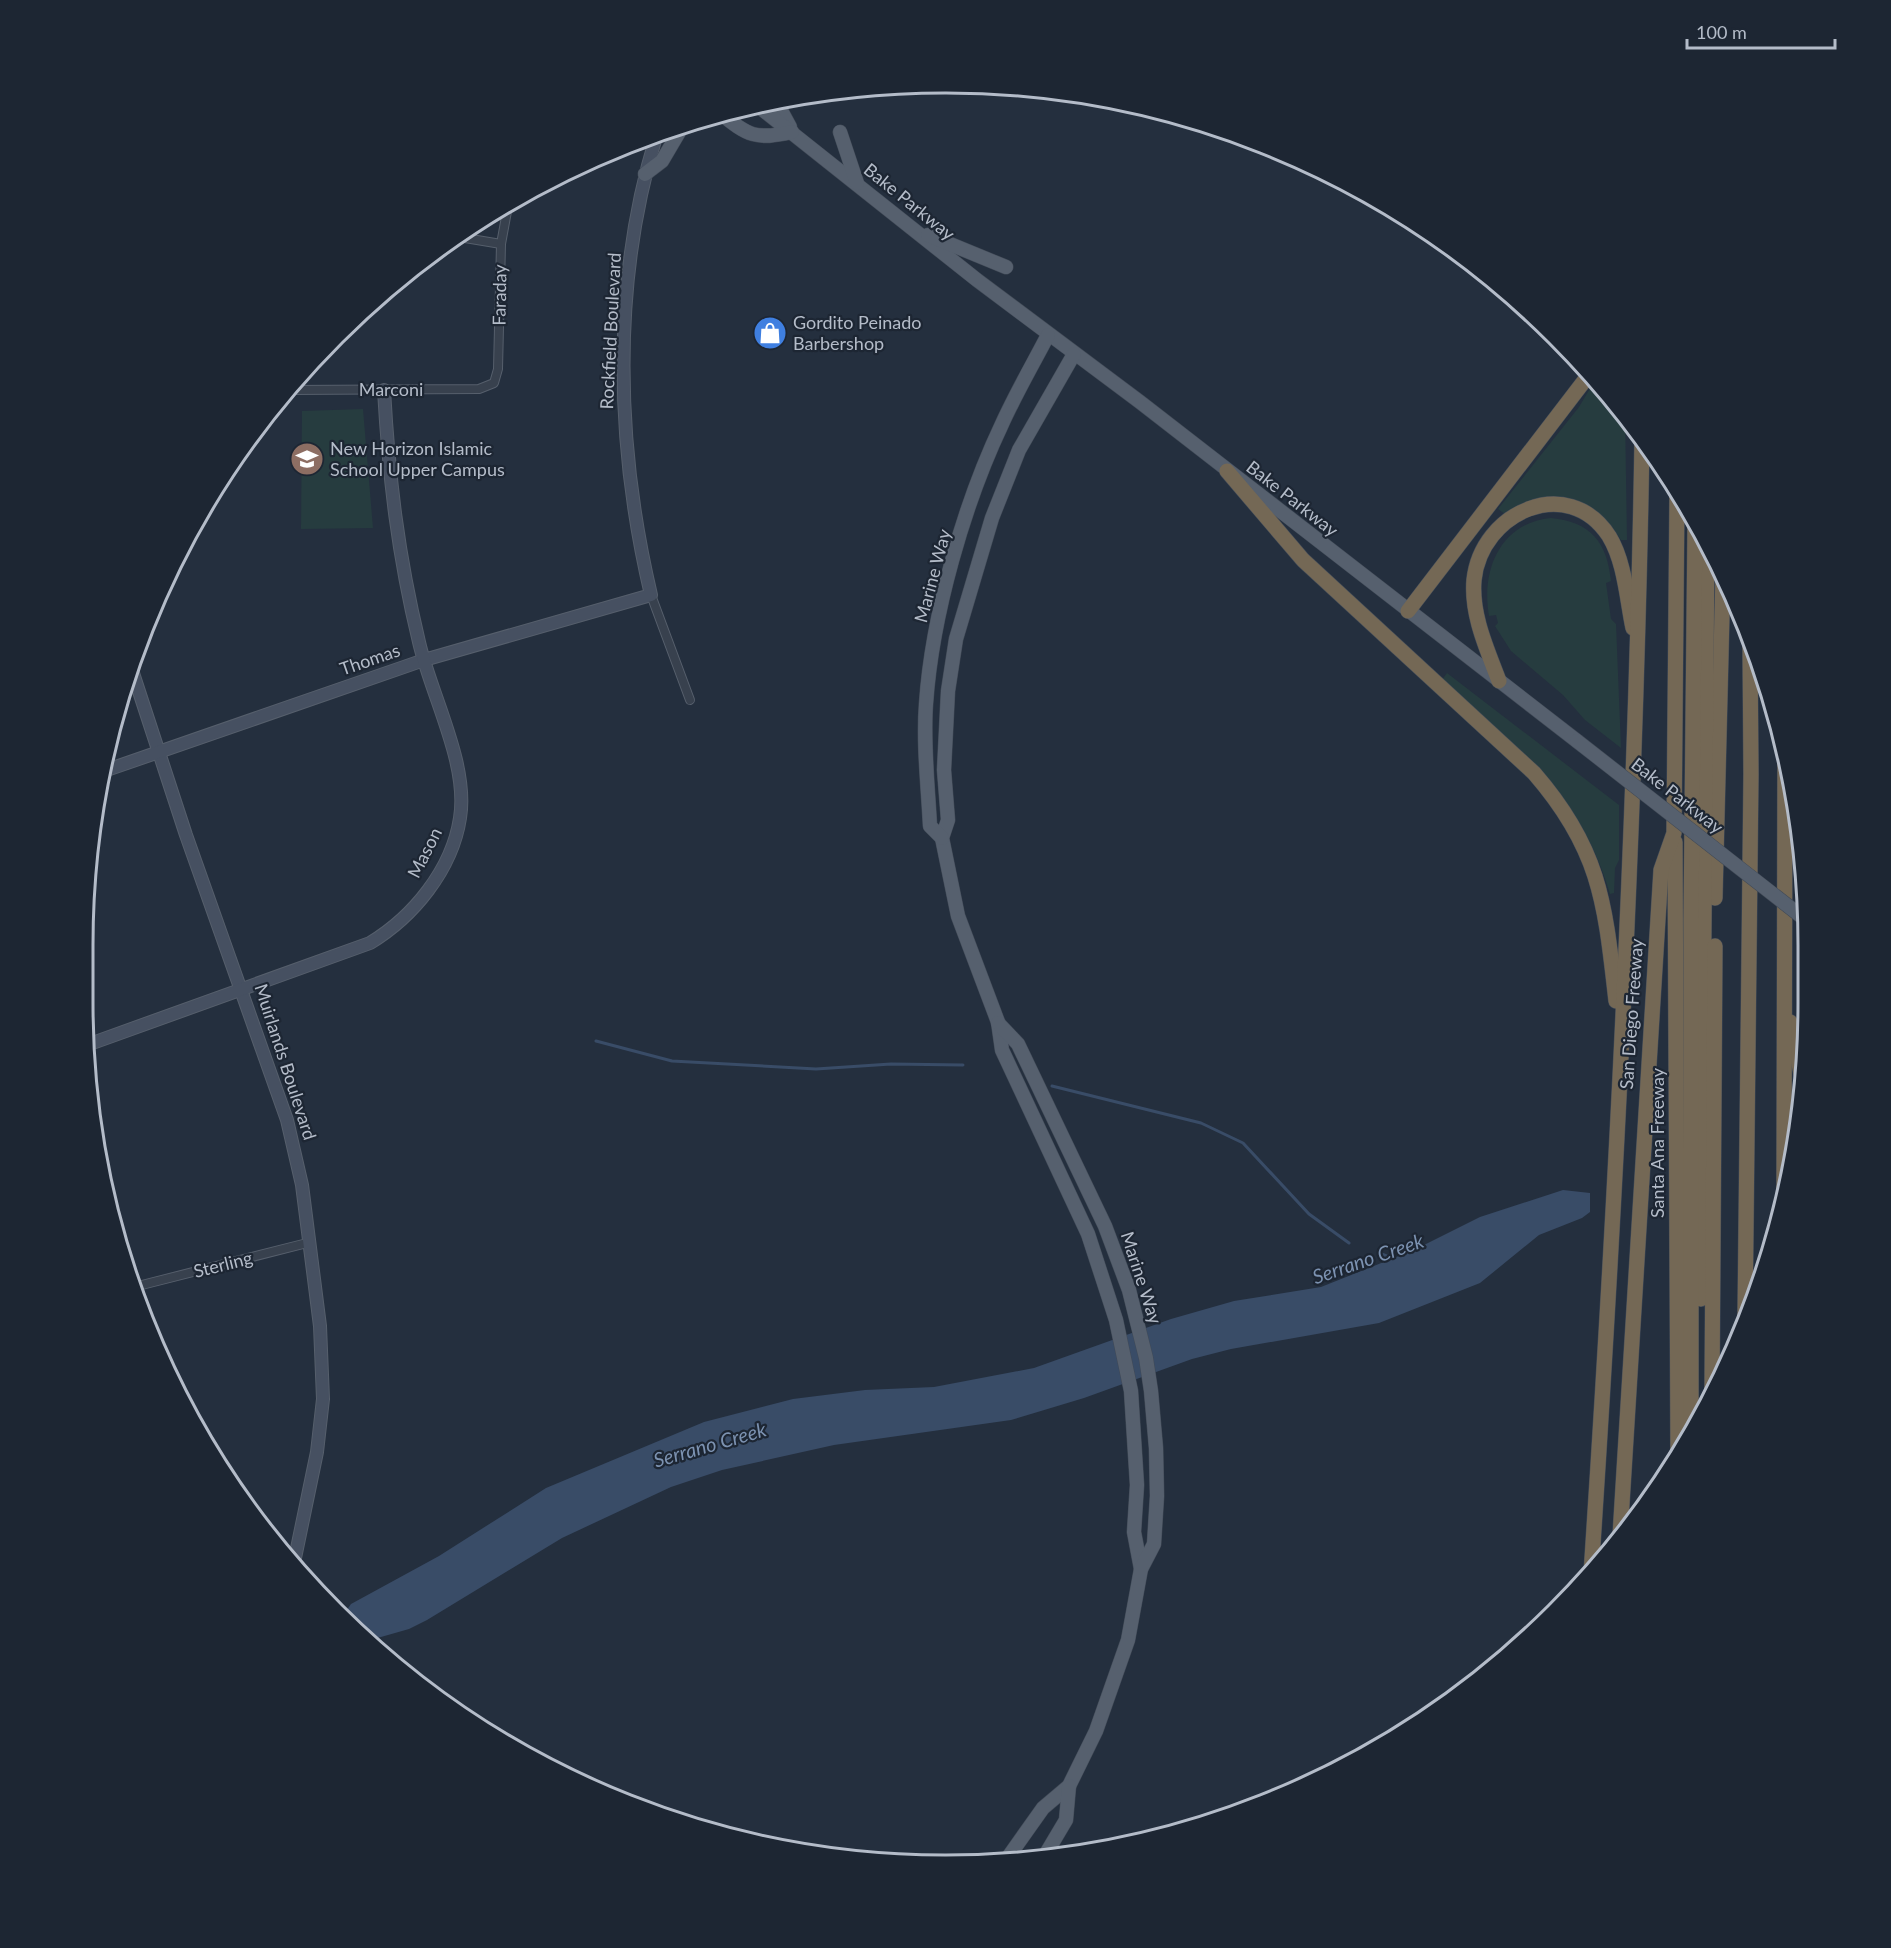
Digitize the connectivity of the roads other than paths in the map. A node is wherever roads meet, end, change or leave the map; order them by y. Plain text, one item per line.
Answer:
1 (780, 109) edge
2 (766, 112) edge
3 (730, 121) edge
4 (792, 132) junction
5 (840, 132) dead end
6 (676, 136) edge
7 (654, 145) edge
8 (645, 174) junction
9 (857, 183) junction
10 (506, 215) edge
11 (912, 228) junction
12 (470, 239) edge
13 (501, 244) junction
14 (1006, 267) dead end
15 (1048, 335) junction
16 (1074, 354) junction
17 (1584, 381) edge
18 (494, 383) joint
19 (299, 390) edge
20 (384, 390) junction
21 (1642, 455) edge
22 (1227, 471) junction
23 (1677, 508) edge
24 (1695, 539) edge
25 (1707, 563) edge
26 (651, 595) junction
27 (1722, 595) edge
28 (1408, 611) junction
29 (1639, 655) junction
30 (424, 660) junction
31 (1750, 664) edge
32 (135, 680) edge
33 (1499, 681) junction
34 (690, 700) dead end
35 (159, 751) junction
36 (112, 768) edge
37 (1785, 796) edge
38 (1674, 833) junction
39 (942, 838) junction
40 (1797, 913) edge
41 (243, 989) junction
42 (1784, 996) junction
43 (998, 1022) junction
44 (94, 1042) edge
45 (1621, 1042) junction
46 (1710, 1042) junction
47 (1796, 1052) edge
48 (1784, 1157) edge
49 (311, 1242) junction
50 (141, 1285) edge
51 (1745, 1297) edge
52 (1712, 1376) edge
53 (1701, 1396) edge
54 (1691, 1416) edge
55 (1678, 1438) edge
56 (1621, 1522) edge
57 (296, 1554) edge
58 (1593, 1556) edge
59 (1141, 1569) junction
60 (1069, 1786) junction
61 (1049, 1849) edge
62 (1012, 1852) edge

1 - 4 main road
2 - 4 main road, Bake Parkway
3 - 4 main road
4 - 9 main road, Bake Parkway
5 - 9 main road
6 - 8 main road
7 - 8 street, Rockfield Boulevard
8 - 26 street, Rockfield Boulevard
9 - 11 main road, Bake Parkway
10 - 13 street, Faraday
11 - 14 main road
11 - 15 main road, Bake Parkway
12 - 13 street
13 - 18 street, Faraday
15 - 16 main road, Bake Parkway
15 - 39 main road, Marine Way
16 - 22 main road, Bake Parkway
16 - 39 main road, Marine Way
17 - 28 highway
18 - 20 street, Marconi
19 - 20 street, Marconi
20 - 30 street, Mason
21 - 29 highway
22 - 28 main road, Bake Parkway
22 - 45 highway
23 - 38 highway, San Diego Freeway
24 - 54 highway
25 - 46 highway
26 - 30 street, Thomas
26 - 34 street, Rockfield Boulevard
27 - 46 highway
28 - 33 main road, Bake Parkway
29 - 33 highway
29 - 45 highway
30 - 35 street, Thomas
30 - 41 street, Mason
31 - 51 highway
32 - 35 street, Muirlands Boulevard
33 - 40 main road, Bake Parkway, bridge
35 - 36 street, Thomas
35 - 41 street, Muirlands Boulevard
37 - 42 highway
38 - 55 highway, Santa Ana Freeway
38 - 56 highway, San Diego Freeway
39 - 43 main road, Marine Way
41 - 44 street, Mason
41 - 49 street, Muirlands Boulevard
42 - 47 highway
42 - 48 highway
43 - 59 main road, Marine Way
43 - 59 main road, Marine Way
45 - 58 highway
46 - 52 highway
46 - 53 highway
49 - 50 street, Sterling
49 - 57 street, Muirlands Boulevard
59 - 60 main road, Marine Way
60 - 61 main road, Marine Way
60 - 62 main road, Marine Way

